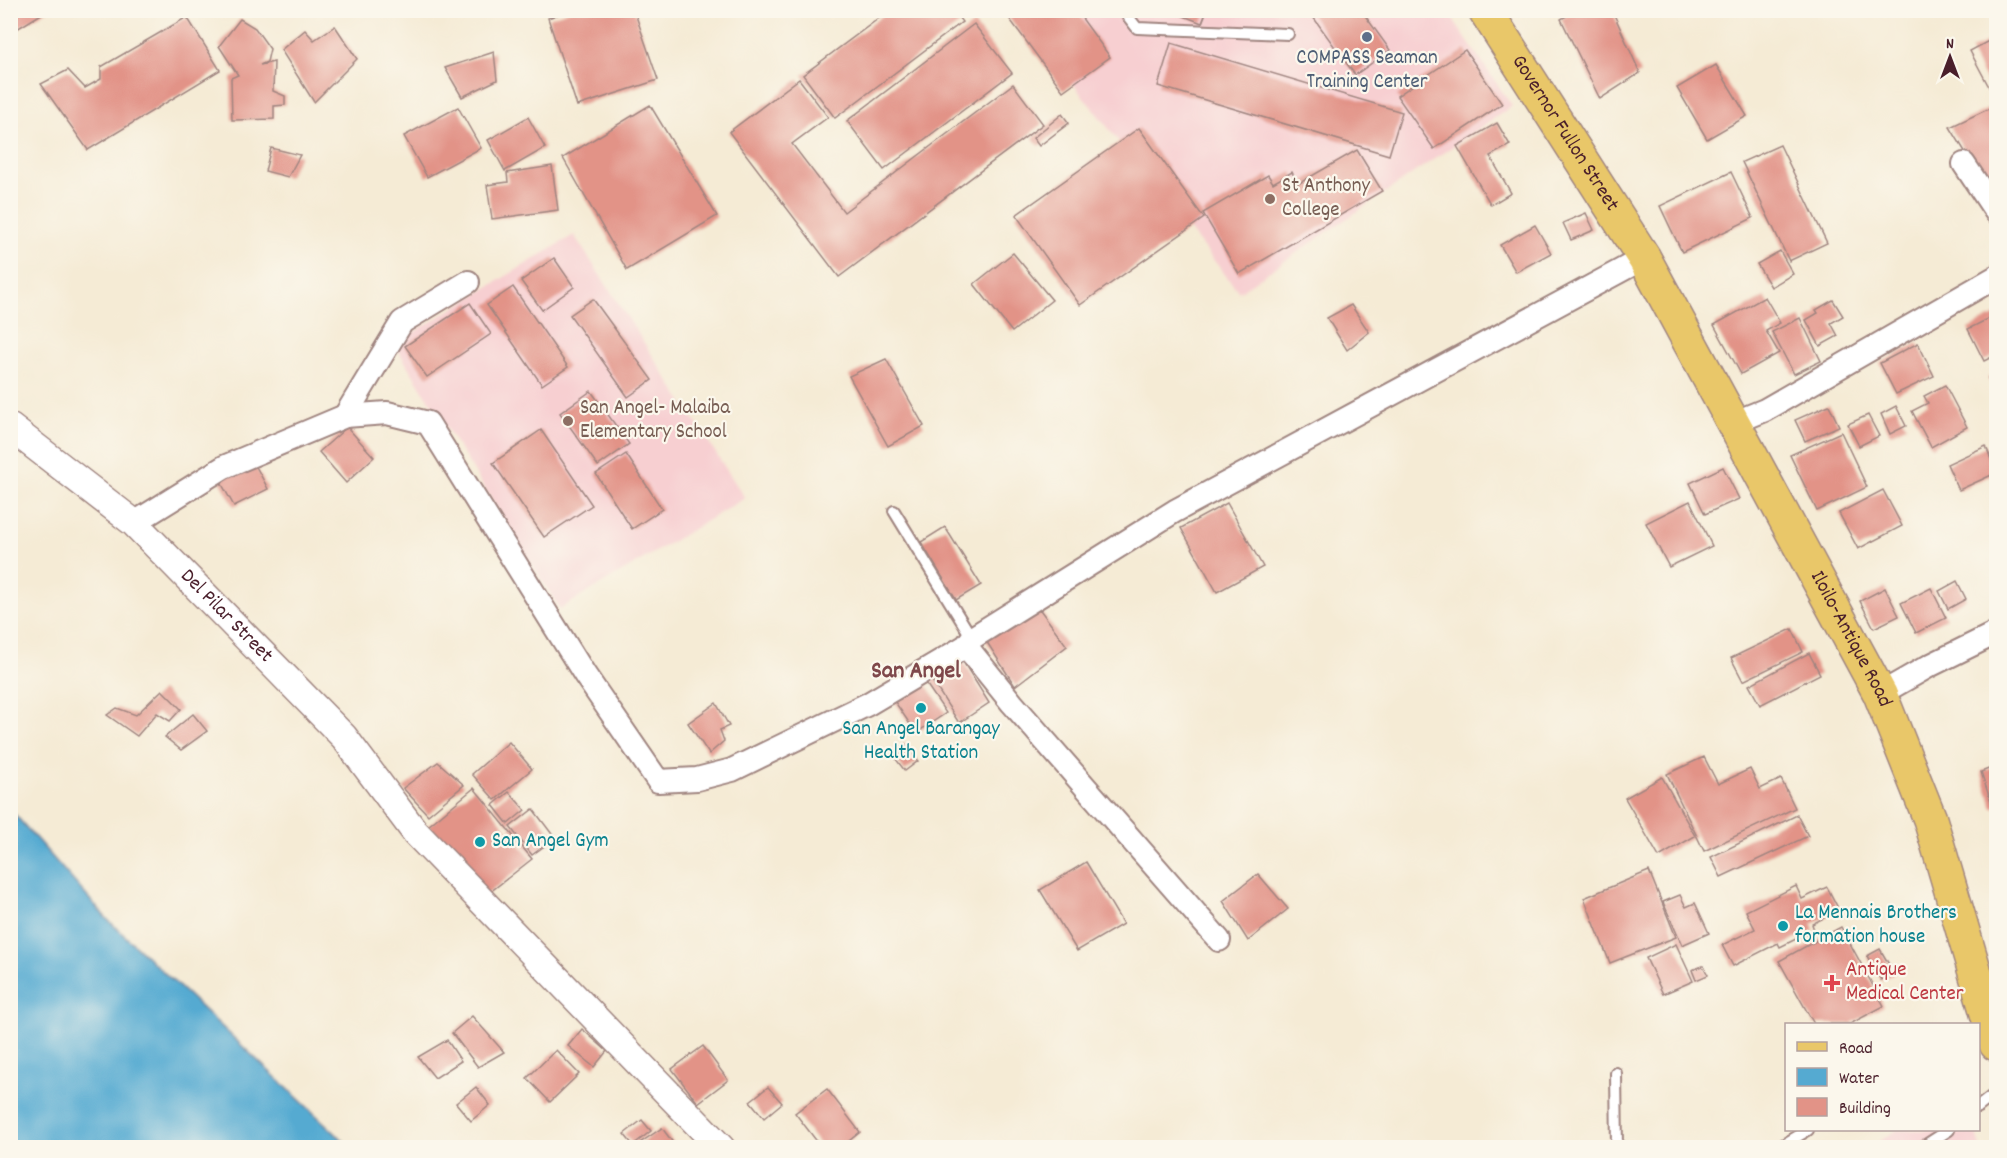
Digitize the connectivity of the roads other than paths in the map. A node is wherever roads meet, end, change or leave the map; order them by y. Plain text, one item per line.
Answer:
1 (1124, 10) edge
2 (1485, 10) edge
3 (1288, 34) dead end
4 (1964, 164) dead end
5 (1996, 212) edge
6 (1644, 258) junction
7 (1996, 277) edge
8 (468, 282) dead end
9 (345, 416) junction
10 (1733, 423) junction
11 (10, 428) edge
12 (894, 511) dead end
13 (134, 523) junction
14 (1996, 633) edge
15 (969, 642) junction
16 (1880, 694) junction
17 (1219, 940) dead end
18 (1989, 1031) edge
19 (1617, 1073) dead end
20 (1996, 1093) edge
21 (1980, 1105) edge
22 (1806, 1131) edge
23 (1940, 1143) edge
24 (721, 1148) edge
25 (1617, 1148) edge
26 (1778, 1148) edge
27 (1921, 1148) edge

1 - 3 lane
2 - 6 main road, Governor Fullon Street
4 - 5 street
6 - 10 main road, Iloilo-Antique Road
6 - 15 street
7 - 10 street
8 - 9 street
9 - 13 street
9 - 15 street
10 - 16 main road, Iloilo-Antique Road
11 - 13 street, Del Pilar Street
12 - 15 lane
13 - 24 street, Del Pilar Street
14 - 16 street
15 - 17 street
16 - 18 main road, Iloilo-Antique Road
19 - 25 lane
20 - 21 lane
22 - 26 lane
23 - 27 lane

